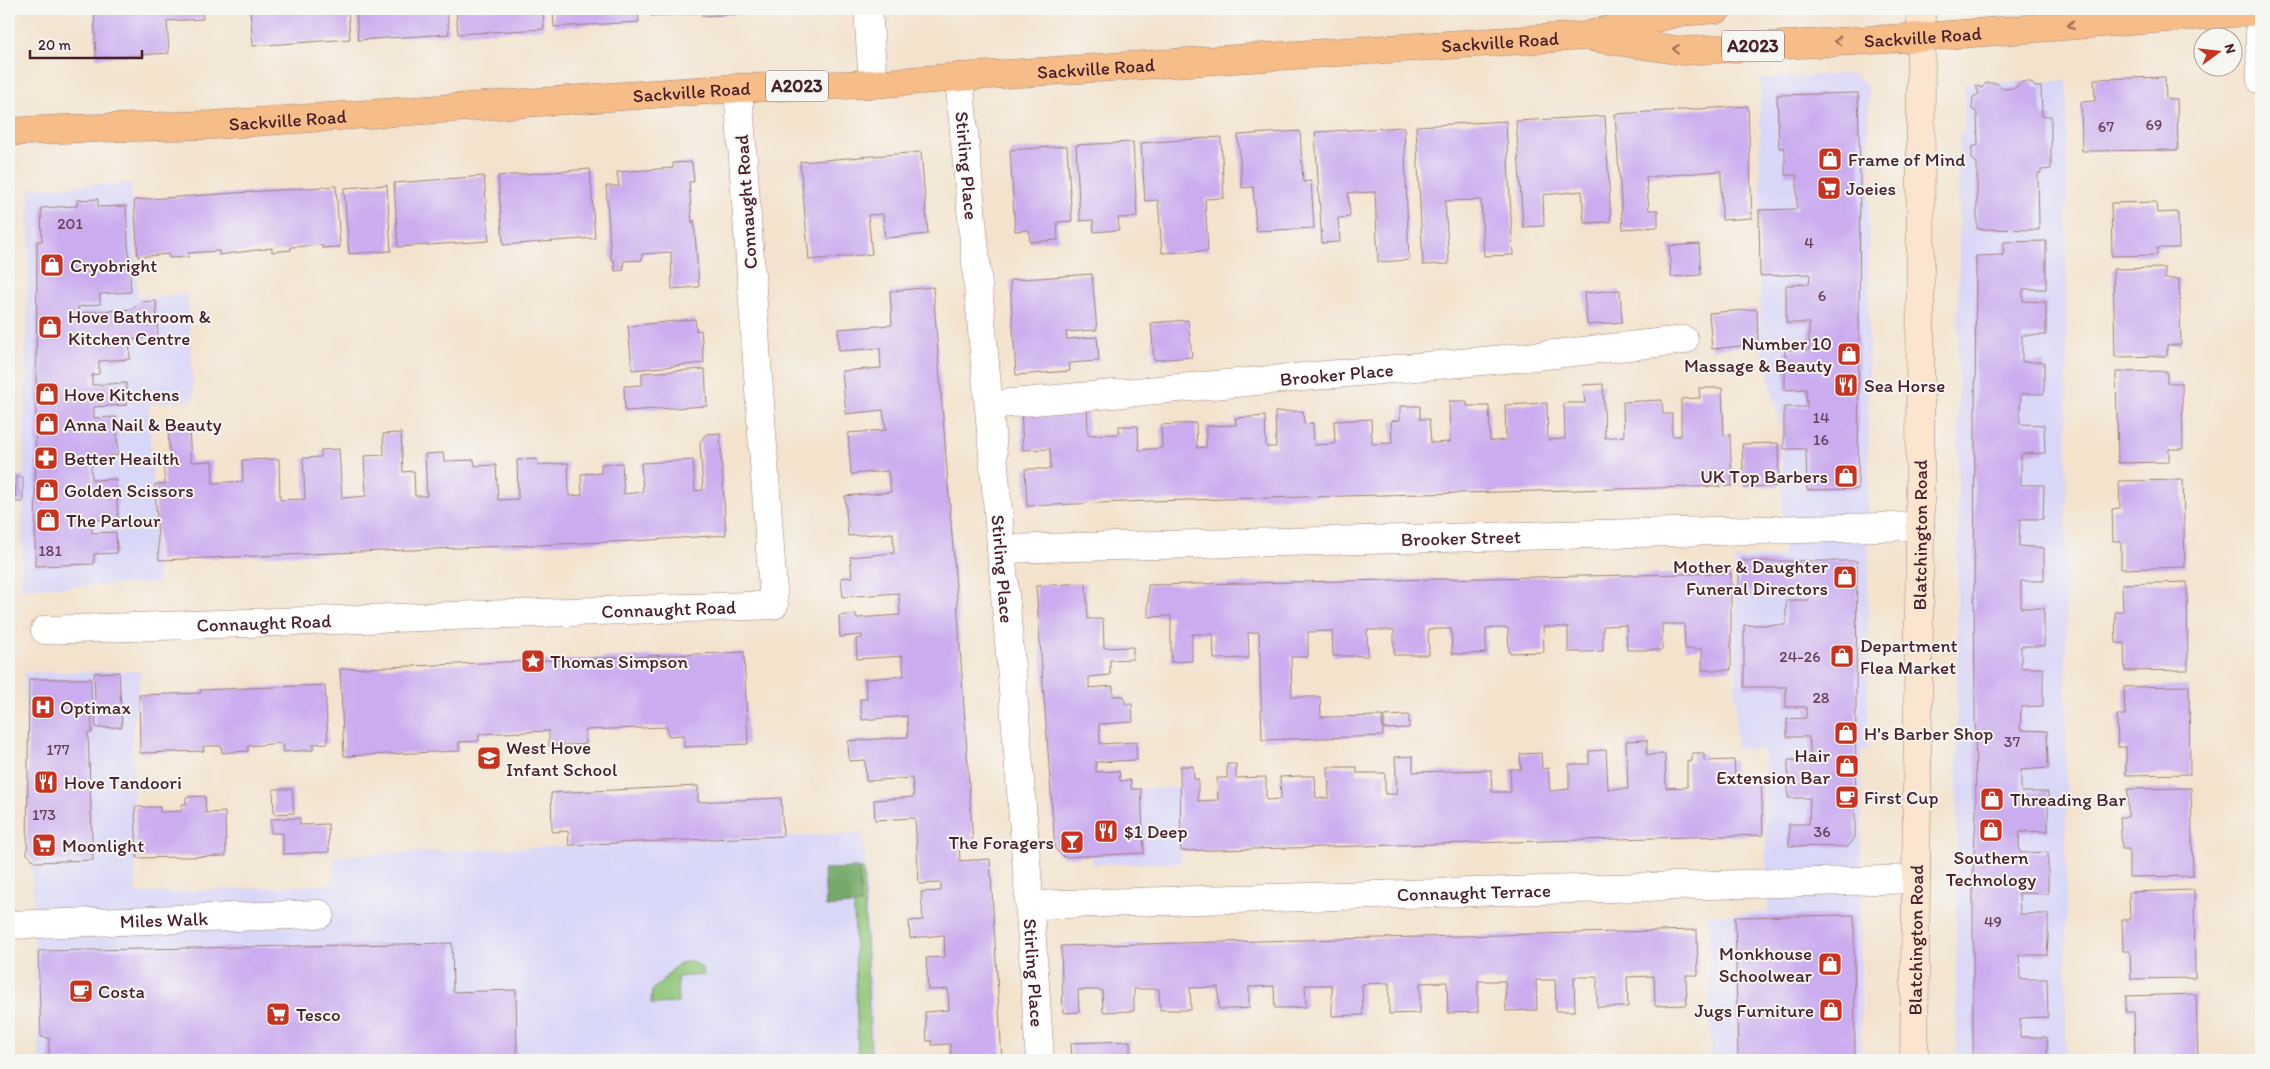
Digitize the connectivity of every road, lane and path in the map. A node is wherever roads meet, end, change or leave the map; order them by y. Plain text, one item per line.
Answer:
1 (868, 9) edge
2 (1717, 9) edge
3 (1921, 9) edge
4 (2260, 10) edge
5 (1585, 36) junction
6 (1922, 36) junction
7 (959, 77) junction
8 (2261, 80) edge
9 (872, 84) junction
10 (738, 88) junction
11 (9, 132) edge
12 (1684, 340) dead end
13 (989, 405) junction
14 (1920, 526) junction
15 (1001, 549) junction
16 (45, 630) dead end
17 (1916, 879) junction
18 (1030, 905) junction
19 (320, 914) dead end
20 (9, 925) edge
21 (1040, 1060) edge
22 (1914, 1060) edge

1 - 9 street
2 - 5 main road, Sackville Road / A2023
3 - 6 street, Blatchington Road
4 -> 6 main road, Sackville Road / A2023
4 - 8 street
6 -> 5 main road, Sackville Road / A2023
5 - 7 main road, Sackville Road / A2023
6 - 14 street, Blatchington Road
7 - 9 main road, Sackville Road / A2023
7 - 13 street, Stirling Place
9 - 10 main road, Sackville Road / A2023
10 - 11 main road, Sackville Road / A2023
10 - 16 street, Connaught Road
12 - 13 street, Brooker Place
13 - 15 street, Stirling Place
14 - 15 street, Brooker Street
14 - 17 street, Blatchington Road
15 - 18 street, Stirling Place
17 - 18 street, Connaught Terrace
17 - 22 street, Blatchington Road
18 - 21 street, Stirling Place
19 - 20 street, Miles Walk

